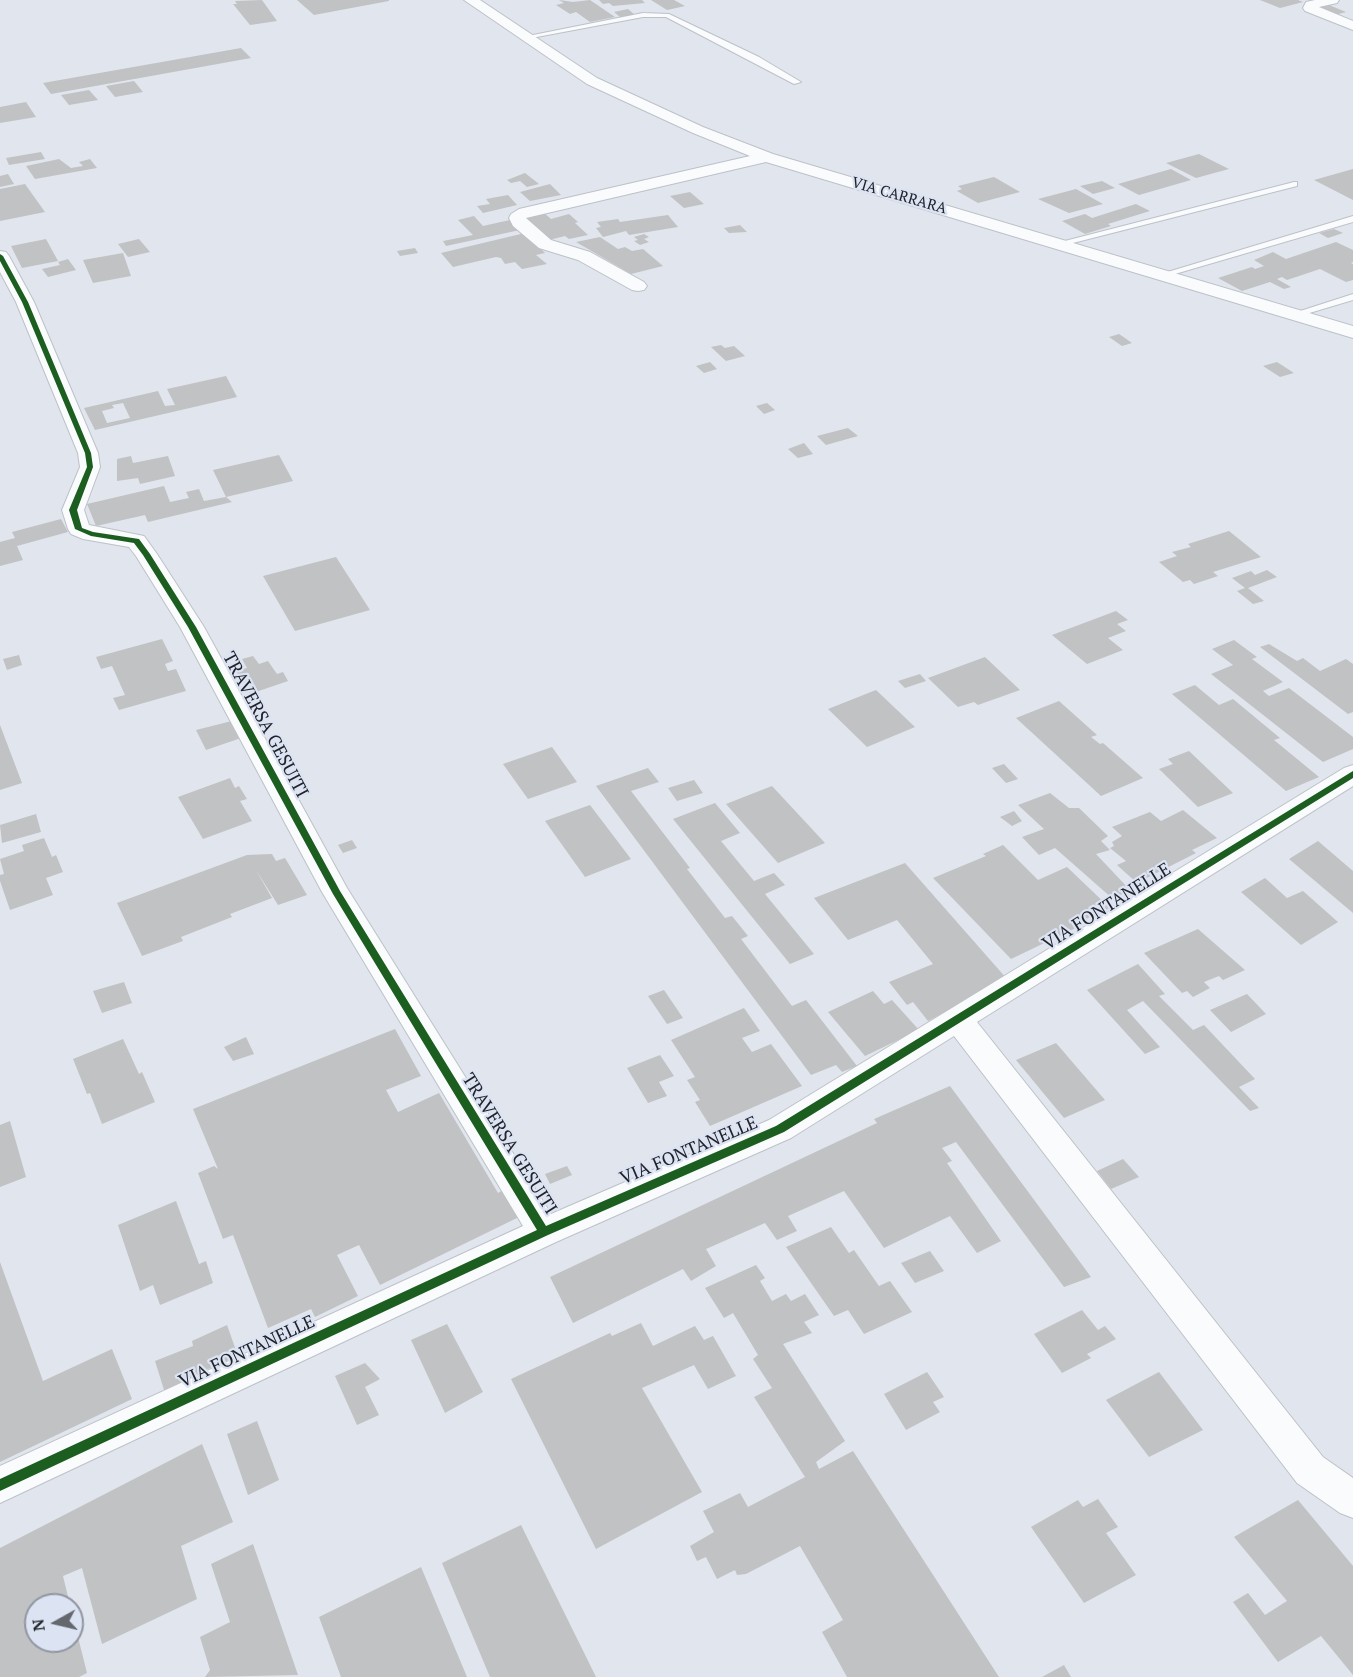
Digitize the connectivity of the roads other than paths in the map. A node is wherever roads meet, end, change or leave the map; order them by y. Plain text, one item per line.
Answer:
1 (471, 0) edge
2 (1332, 0) edge
3 (1353, 26) edge
4 (526, 37) junction
5 (798, 82) dead end
6 (767, 157) junction
7 (1294, 183) dead end
8 (1353, 219) edge
9 (1061, 243) junction
10 (0, 256) edge
11 (1165, 274) junction
12 (638, 285) dead end
13 (1353, 297) edge
14 (1296, 314) junction
15 (1353, 332) edge
16 (1353, 774) edge
17 (958, 1019) junction
18 (544, 1232) junction
19 (0, 1485) edge
20 (1353, 1500) edge

1 - 4 street, VIA CARRARA
2 - 3 street
4 - 5 lane
4 - 6 street, VIA CARRARA
6 - 9 street, VIA CARRARA
6 - 12 street
7 - 9 lane
8 - 11 lane
9 - 11 street, VIA CARRARA
10 - 18 street, TRAVERSA GESUITI
11 - 14 street, VIA CARRARA
13 - 14 lane
14 - 15 street, VIA CARRARA
16 - 17 street, VIA FONTANELLE
17 - 18 street, VIA FONTANELLE
17 - 20 street
18 - 19 street, VIA FONTANELLE

